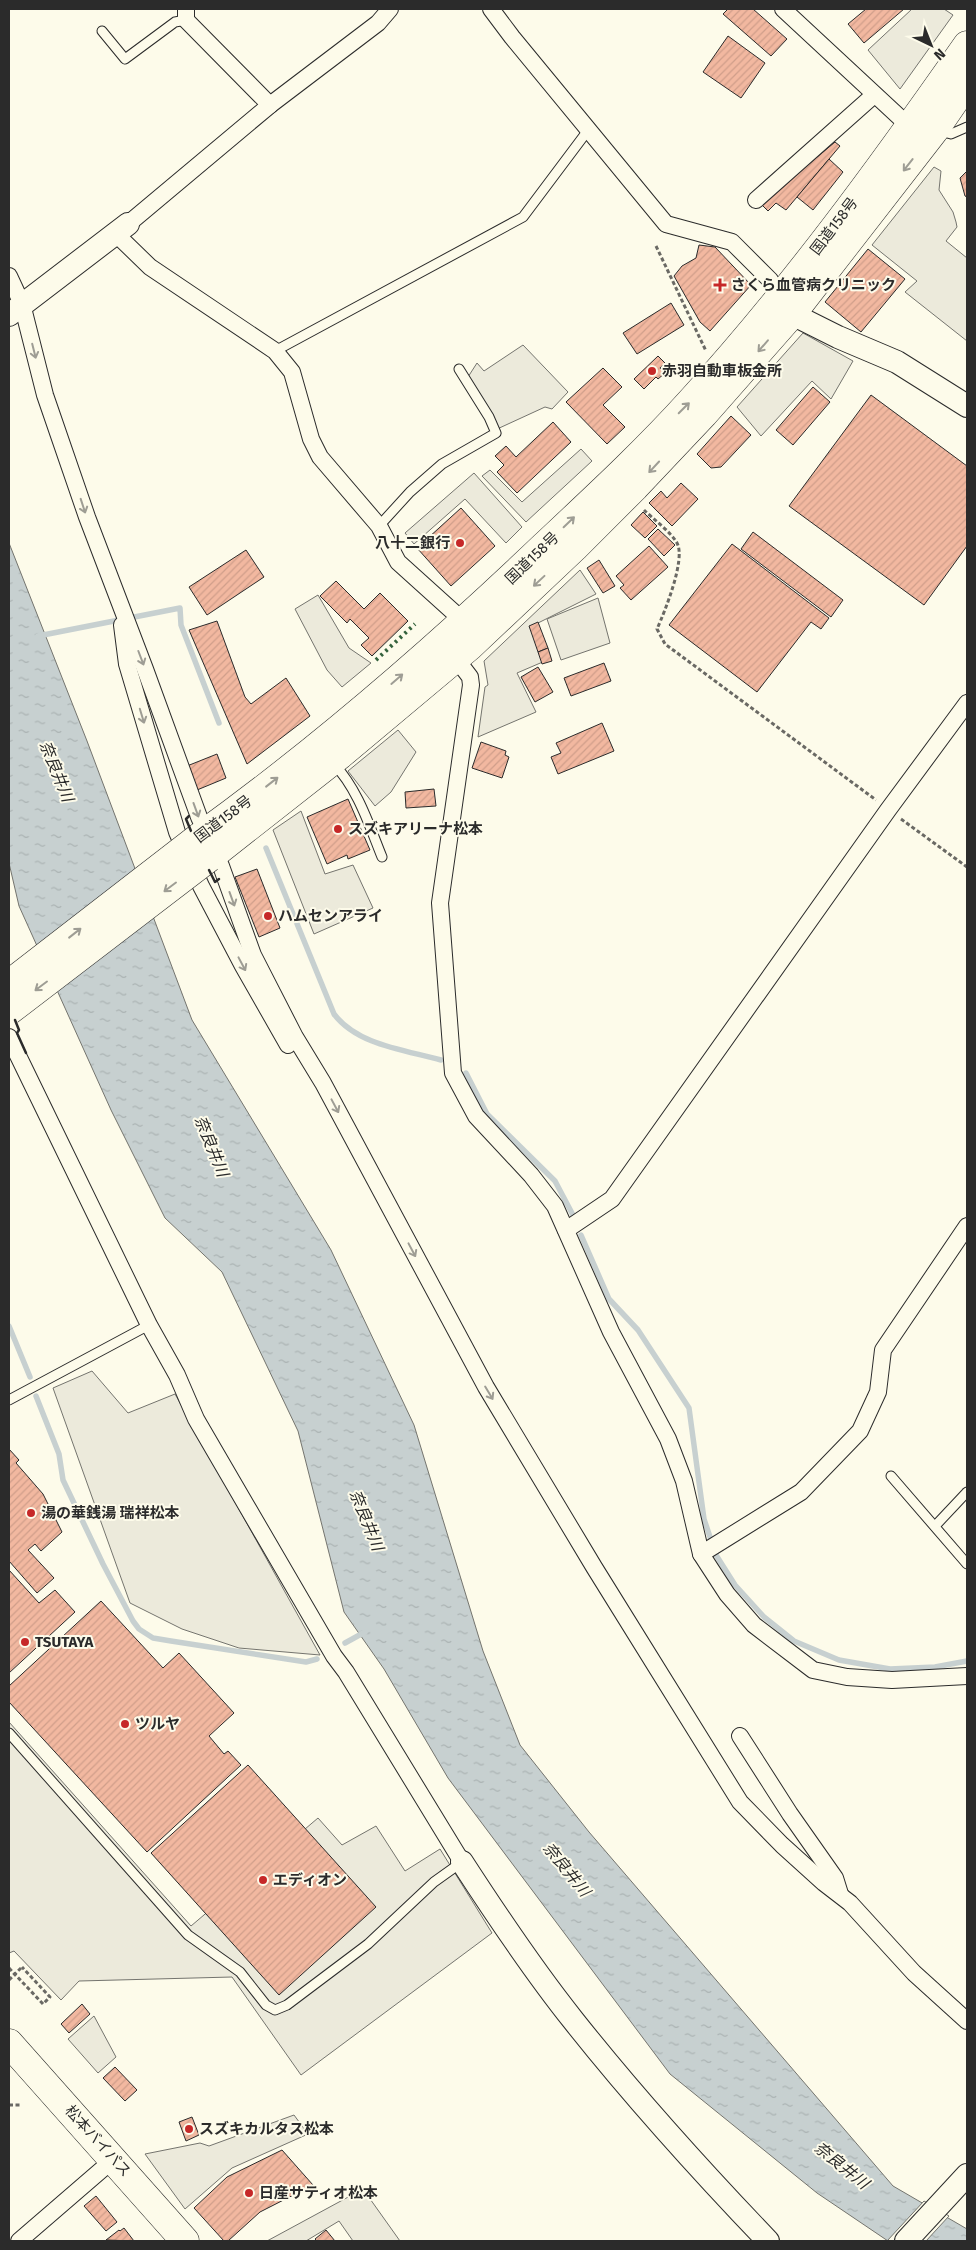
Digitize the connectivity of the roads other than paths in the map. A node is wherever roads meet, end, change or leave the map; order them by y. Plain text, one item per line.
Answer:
1 (390, 9) edge
2 (491, 9) edge
3 (783, 9) edge
4 (186, 14) edge
5 (102, 31) dead end
6 (967, 45) edge
7 (967, 83) edge
8 (874, 95) junction
9 (270, 105) junction
10 (967, 127) edge
11 (589, 129) junction
12 (922, 129) junction
13 (756, 200) dead end
14 (122, 229) junction
15 (9, 276) edge
16 (786, 305) junction
17 (15, 309) edge
18 (275, 350) junction
19 (459, 370) dead end
20 (967, 406) edge
21 (379, 526) junction
22 (119, 600) junction
23 (472, 629) junction
24 (449, 649) junction
25 (967, 703) edge
26 (331, 761) junction
27 (207, 845) junction
28 (382, 857) dead end
29 (9, 984) edge
30 (9, 1011) edge
31 (9, 1037) edge
32 (323, 1083) junction
33 (967, 1226) edge
34 (566, 1230) junction
35 (149, 1325) junction
36 (9, 1400) edge
37 (891, 1476) dead end
38 (967, 1492) edge
39 (935, 1526) junction
40 (701, 1554) junction
41 (967, 1564) edge
42 (967, 1676) edge
43 (9, 1733) edge
44 (740, 1736) dead end
45 (462, 1862) junction
46 (840, 1894) junction
47 (967, 2021) edge
48 (9, 2043) edge
49 (114, 2159) junction
50 (967, 2175) edge
51 (20, 2241) edge
52 (185, 2241) edge
53 (768, 2241) edge
54 (906, 2241) edge

1 - 9 street
2 - 11 street
3 - 8 street
4 - 5 lane
4 - 9 street
6 - 12 highway, 国道158号
7 - 12 highway, 国道158号
8 - 12 street
8 - 13 street
9 - 14 street
10 - 12 lane
11 - 16 street
11 - 18 lane
12 - 16 highway, 国道158号
14 - 17 street
14 - 18 street
15 - 17 street
16 - 20 street
23 -> 16 highway, 国道158号
16 -> 23 highway, 国道158号
17 -> 22 street
18 - 21 street
19 - 21 lane
21 - 23 street
22 -> 27 street
22 -> 32 street
23 - 24 highway, 国道158号
24 - 26 highway, 国道158号
27 -> 24 highway, 国道158号
24 - 34 street
25 - 34 street
26 - 27 highway, 国道158号
26 - 28 lane
29 -> 27 highway, 国道158号, bridge
27 -> 30 highway, 国道158号, bridge
27 -> 32 street
31 - 35 street
32 -> 46 street
33 - 40 street
34 - 40 street
35 - 36 lane
35 - 45 street
37 - 39 lane
38 - 39 lane
39 - 41 lane
40 - 42 street
43 - 45 lane
44 - 46 street
45 - 53 street
46 - 47 street
48 - 49 highway, 松本バイパス
49 - 51 street
49 - 52 highway, 松本バイパス
50 - 54 street

